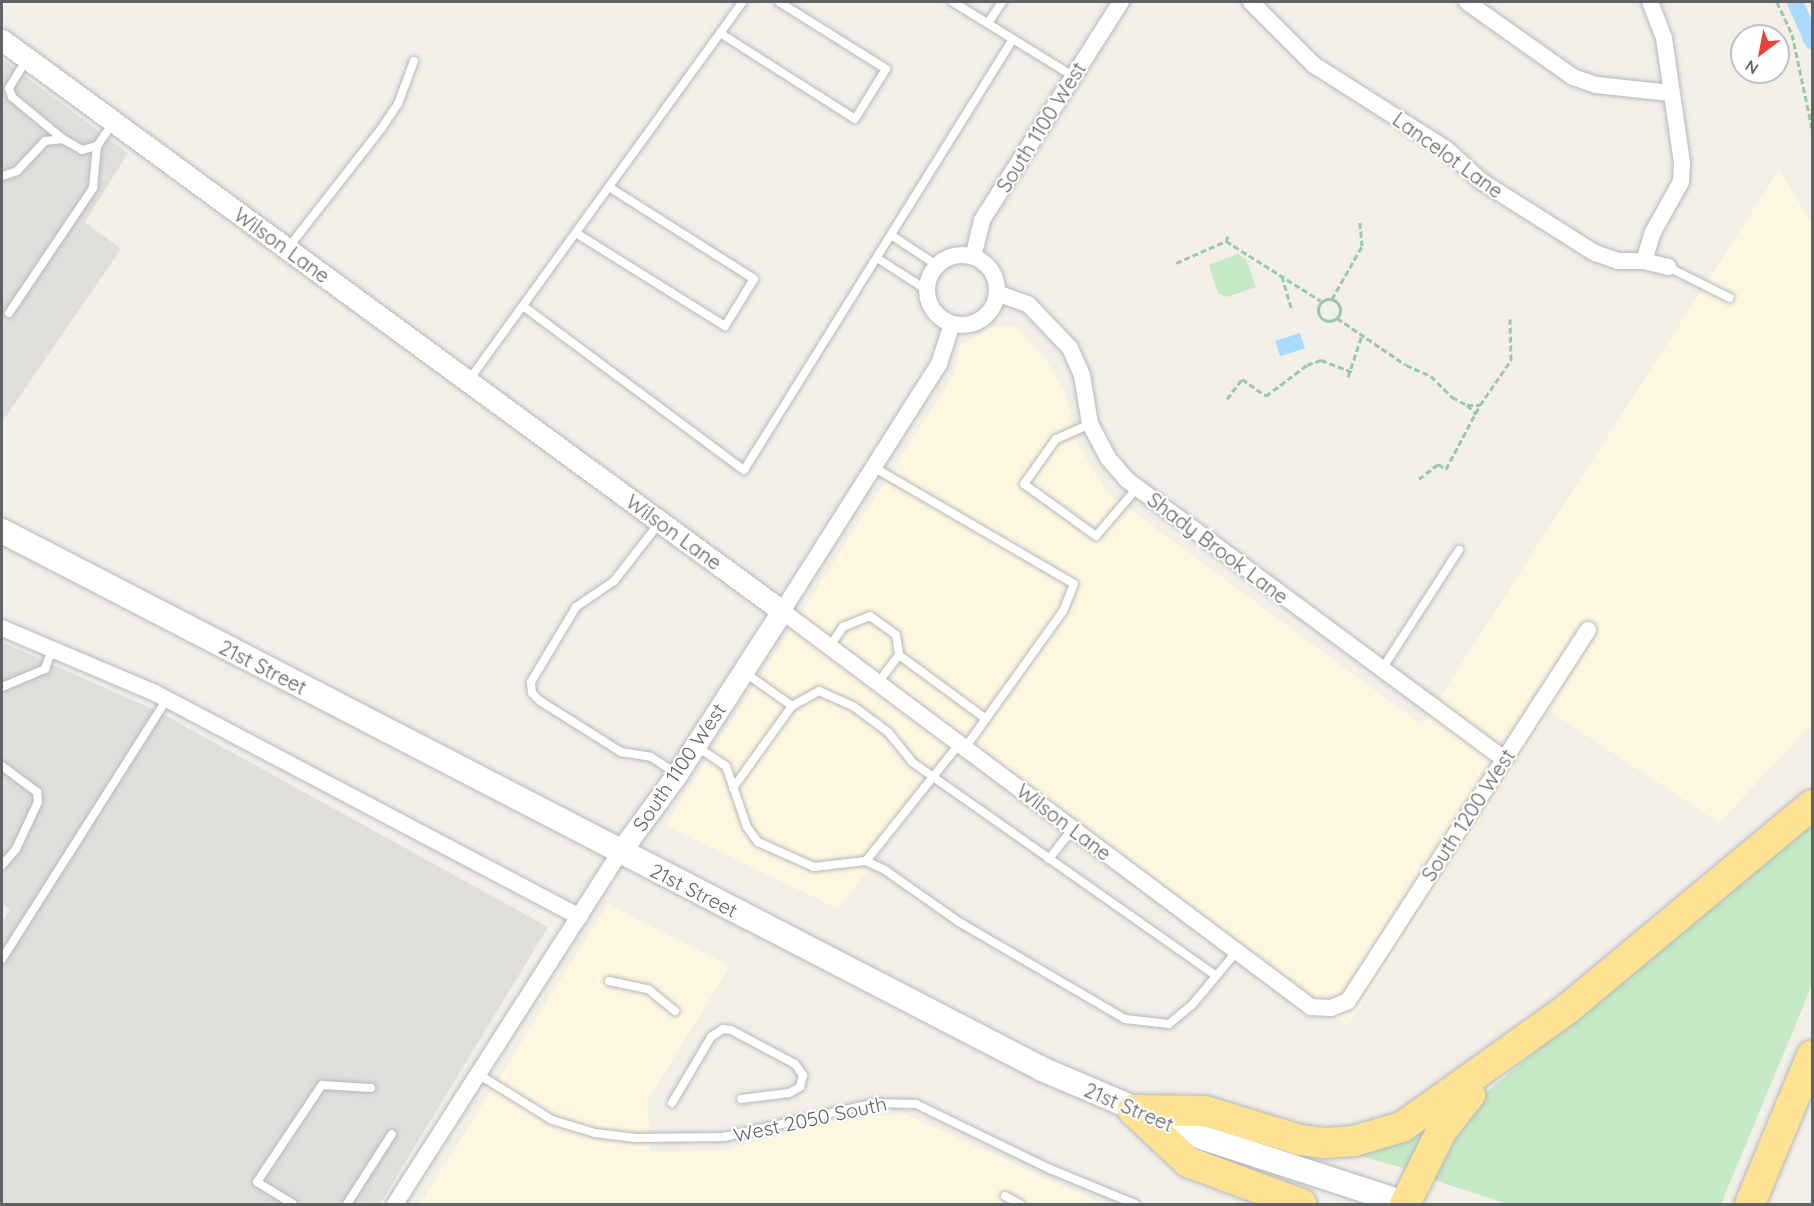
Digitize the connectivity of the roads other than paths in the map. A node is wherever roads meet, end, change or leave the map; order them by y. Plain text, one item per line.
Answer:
1 (743, 2) edge
2 (778, 2) edge
3 (953, 2) edge
4 (1002, 2) edge
5 (1121, 2) edge
6 (1251, 2) edge
7 (1467, 2) edge
8 (1650, 2) edge
9 (988, 23) junction
10 (720, 33) junction
11 (1013, 39) junction
12 (2, 40) edge
13 (27, 59) junction
14 (414, 61) dead end
15 (1073, 76) junction
16 (1671, 93) junction
17 (114, 122) junction
18 (63, 139) junction
19 (97, 146) junction
20 (2, 176) edge
21 (609, 187) junction
22 (576, 233) junction
23 (891, 235) junction
24 (287, 249) junction
25 (973, 257) junction
26 (877, 258) junction
27 (1644, 261) junction
28 (938, 266) junction
29 (1668, 267) joint
30 (927, 290) junction
31 (997, 292) junction
32 (1730, 298) dead end
33 (523, 306) junction
34 (9, 313) dead end
35 (952, 324) junction
36 (468, 381) junction
37 (1090, 424) junction
38 (875, 468) junction
39 (1137, 488) junction
40 (660, 522) junction
41 (2, 531) edge
42 (1459, 550) dead end
43 (782, 611) junction
44 (2, 628) edge
45 (1588, 630) dead end
46 (830, 646) junction
47 (52, 649) junction
48 (899, 655) junction
49 (1382, 669) junction
50 (743, 671) junction
51 (878, 683) junction
52 (2, 687) edge
53 (166, 699) junction
54 (792, 706) junction
55 (986, 719) junction
56 (695, 746) junction
57 (962, 746) junction
58 (1504, 759) junction
59 (2, 766) edge
60 (677, 774) junction
61 (934, 778) junction
62 (733, 788) junction
63 (1812, 805) edge
64 (1072, 828) junction
65 (620, 852) junction
66 (1049, 859) junction
67 (866, 861) junction
68 (2, 865) edge
69 (579, 917) junction
70 (1237, 951) junction
71 (2, 959) edge
72 (1216, 976) junction
73 (609, 981) dead end
74 (1348, 1001) joint
75 (675, 1011) dead end
76 (1507, 1055) junction
77 (1812, 1055) edge
78 (477, 1074) junction
79 (371, 1088) dead end
80 (741, 1099) dead end
81 (672, 1103) dead end
82 (1133, 1110) junction
83 (392, 1134) dead end
84 (1005, 1196) dead end
85 (293, 1204) edge
86 (347, 1204) edge
87 (395, 1204) edge
88 (1020, 1204) edge
89 (1135, 1204) edge
90 (1301, 1204) edge
91 (1406, 1204) edge
92 (1750, 1204) edge

1 - 10 lane
2 - 10 lane
3 - 9 lane
4 - 9 lane
5 - 15 street, South 1100 West
6 - 27 street, Lancelot Lane
7 - 16 street
8 - 16 street
9 - 11 lane
10 - 21 lane
11 - 15 lane
11 - 23 lane
12 - 13 street, Wilson Lane
13 - 17 street, Wilson Lane
13 - 18 lane
14 - 24 lane
15 - 25 street, South 1100 West
16 - 27 street
17 - 19 lane
17 - 24 street, Wilson Lane
18 - 19 lane
18 - 20 lane
19 - 34 lane
21 - 22 lane
21 - 22 lane
22 - 33 lane
23 - 26 lane
23 - 28 lane
24 - 36 street, Wilson Lane
25 - 28 street
25 - 31 street
26 - 30 lane
26 - 33 lane
27 - 29 street, Lancelot Lane
28 - 30 street
29 - 32 lane
30 - 35 street
31 - 35 street
31 - 37 street, Shady Brook Lane
33 - 36 lane
35 - 38 street, South 1100 West
36 - 40 street, Wilson Lane
37 - 39 street, Shady Brook Lane
37 - 39 lane
38 - 43 street, South 1100 West
38 - 55 lane
39 - 49 street, Shady Brook Lane
40 - 43 street, Wilson Lane
40 - 60 lane
41 - 65 main road, 21st Street
42 - 49 lane
43 - 46 street, Wilson Lane
43 - 50 street, South 1100 West
44 - 47 street
45 - 58 street, South 1200 West
46 - 48 lane
46 - 51 street, Wilson Lane
47 - 52 lane
47 - 53 street
48 - 51 lane
48 - 55 lane
49 - 58 street, Shady Brook Lane
50 - 54 lane
50 - 56 street, South 1100 West
51 - 57 street, Wilson Lane
53 - 69 street
53 - 71 lane
54 - 61 lane
54 - 62 lane
55 - 57 lane
56 - 60 street, South 1100 West
56 - 62 lane
57 - 61 lane
57 - 64 street, Wilson Lane
58 - 74 street, South 1200 West
59 - 68 lane
60 - 65 street, South 1100 West
61 - 66 lane
61 - 67 lane
62 - 67 lane
63 - 76 highway
64 - 66 lane
64 - 70 street, Wilson Lane
65 - 69 street, South 1100 West
65 - 82 main road, 21st Street
66 - 72 lane
67 - 72 lane
69 - 78 street, South 1100 West
70 - 72 lane
70 - 74 street, Wilson Lane
73 - 75 lane
76 - 82 highway
76 - 91 highway
77 - 92 highway
78 - 87 street, South 1100 West
78 - 89 lane, West 2050 South
79 - 85 lane
80 - 81 lane
82 - 90 highway
82 - 91 main road, 21st Street
83 - 86 lane
84 - 88 lane

